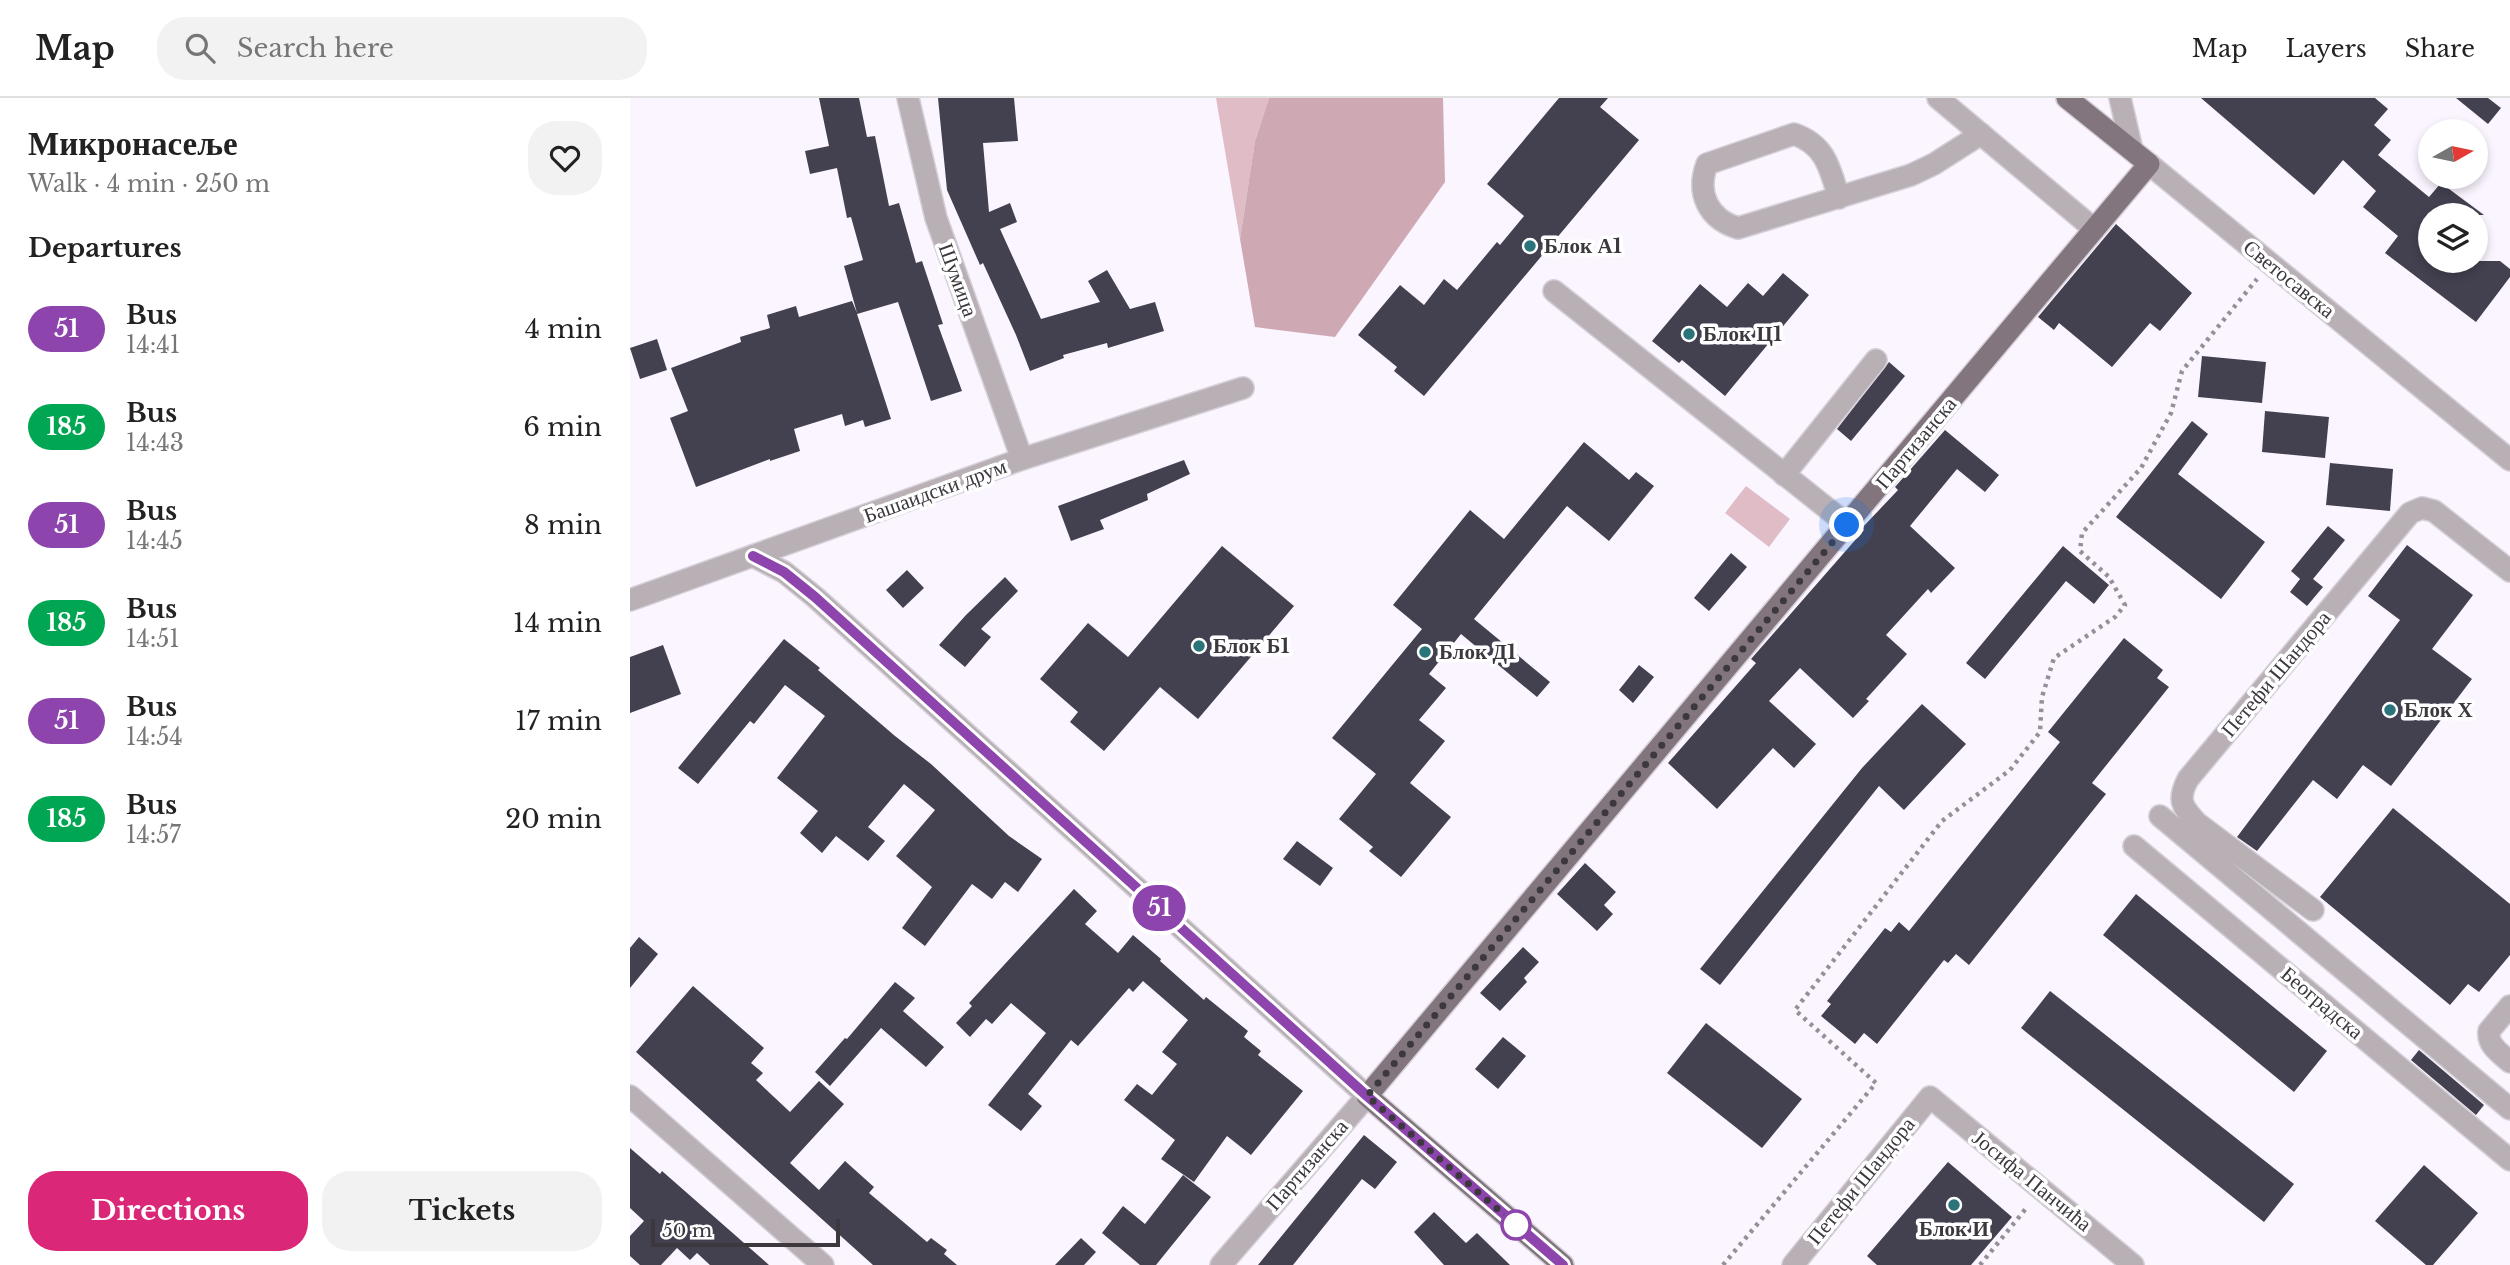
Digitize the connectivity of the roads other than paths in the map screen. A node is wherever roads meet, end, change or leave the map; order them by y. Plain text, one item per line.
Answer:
1 (908, 98) edge
2 (1938, 98) edge
3 (2067, 98) edge
4 (2120, 98) edge
5 (1981, 134) junction
6 (2132, 150) junction
7 (2149, 164) junction
8 (1839, 198) junction
9 (2094, 229) junction
10 (1554, 291) dead end
11 (1875, 360) dead end
12 (1243, 388) dead end
13 (1022, 459) junction
14 (2510, 460) edge
15 (1784, 475) junction
16 (1847, 525) junction
17 (753, 556) junction
18 (2510, 570) edge
19 (630, 600) edge
20 (2160, 816) dead end
21 (2134, 846) dead end
22 (2313, 910) dead end
23 (2510, 1006) edge
24 (2510, 1062) edge
25 (630, 1096) edge
26 (1367, 1096) junction
27 (1930, 1097) joint
28 (2510, 1109) edge
29 (2510, 1160) edge
30 (823, 1265) edge
31 (1221, 1265) edge
32 (1563, 1265) edge
33 (1793, 1265) edge
34 (2133, 1265) edge

1 - 13 street, Шумица
2 - 5 street
3 - 6 main road, Светосавска
4 - 6 street
5 - 8 street
5 - 9 street
6 - 7 main road, Светосавска
7 - 9 main road, Партизанска
7 - 14 street, Светосавска
8 - 8 street
9 - 16 main road, Партизанска
10 - 15 street
11 - 15 street
12 - 13 street, Башаидски друм
13 - 17 street, Башаидски друм
15 - 16 street
16 - 26 main road, Партизанска
17 - 19 street, Башаидски друм
17 - 26 street
18 - 22 street, Петефи Шандора
20 - 28 street, Београдска
21 - 29 street, Београдска
23 - 24 street
25 - 30 street
26 - 31 street, Партизанска
26 - 32 main road
27 - 33 street, Петефи Шандора
27 - 34 street, Јосифа Панчића

